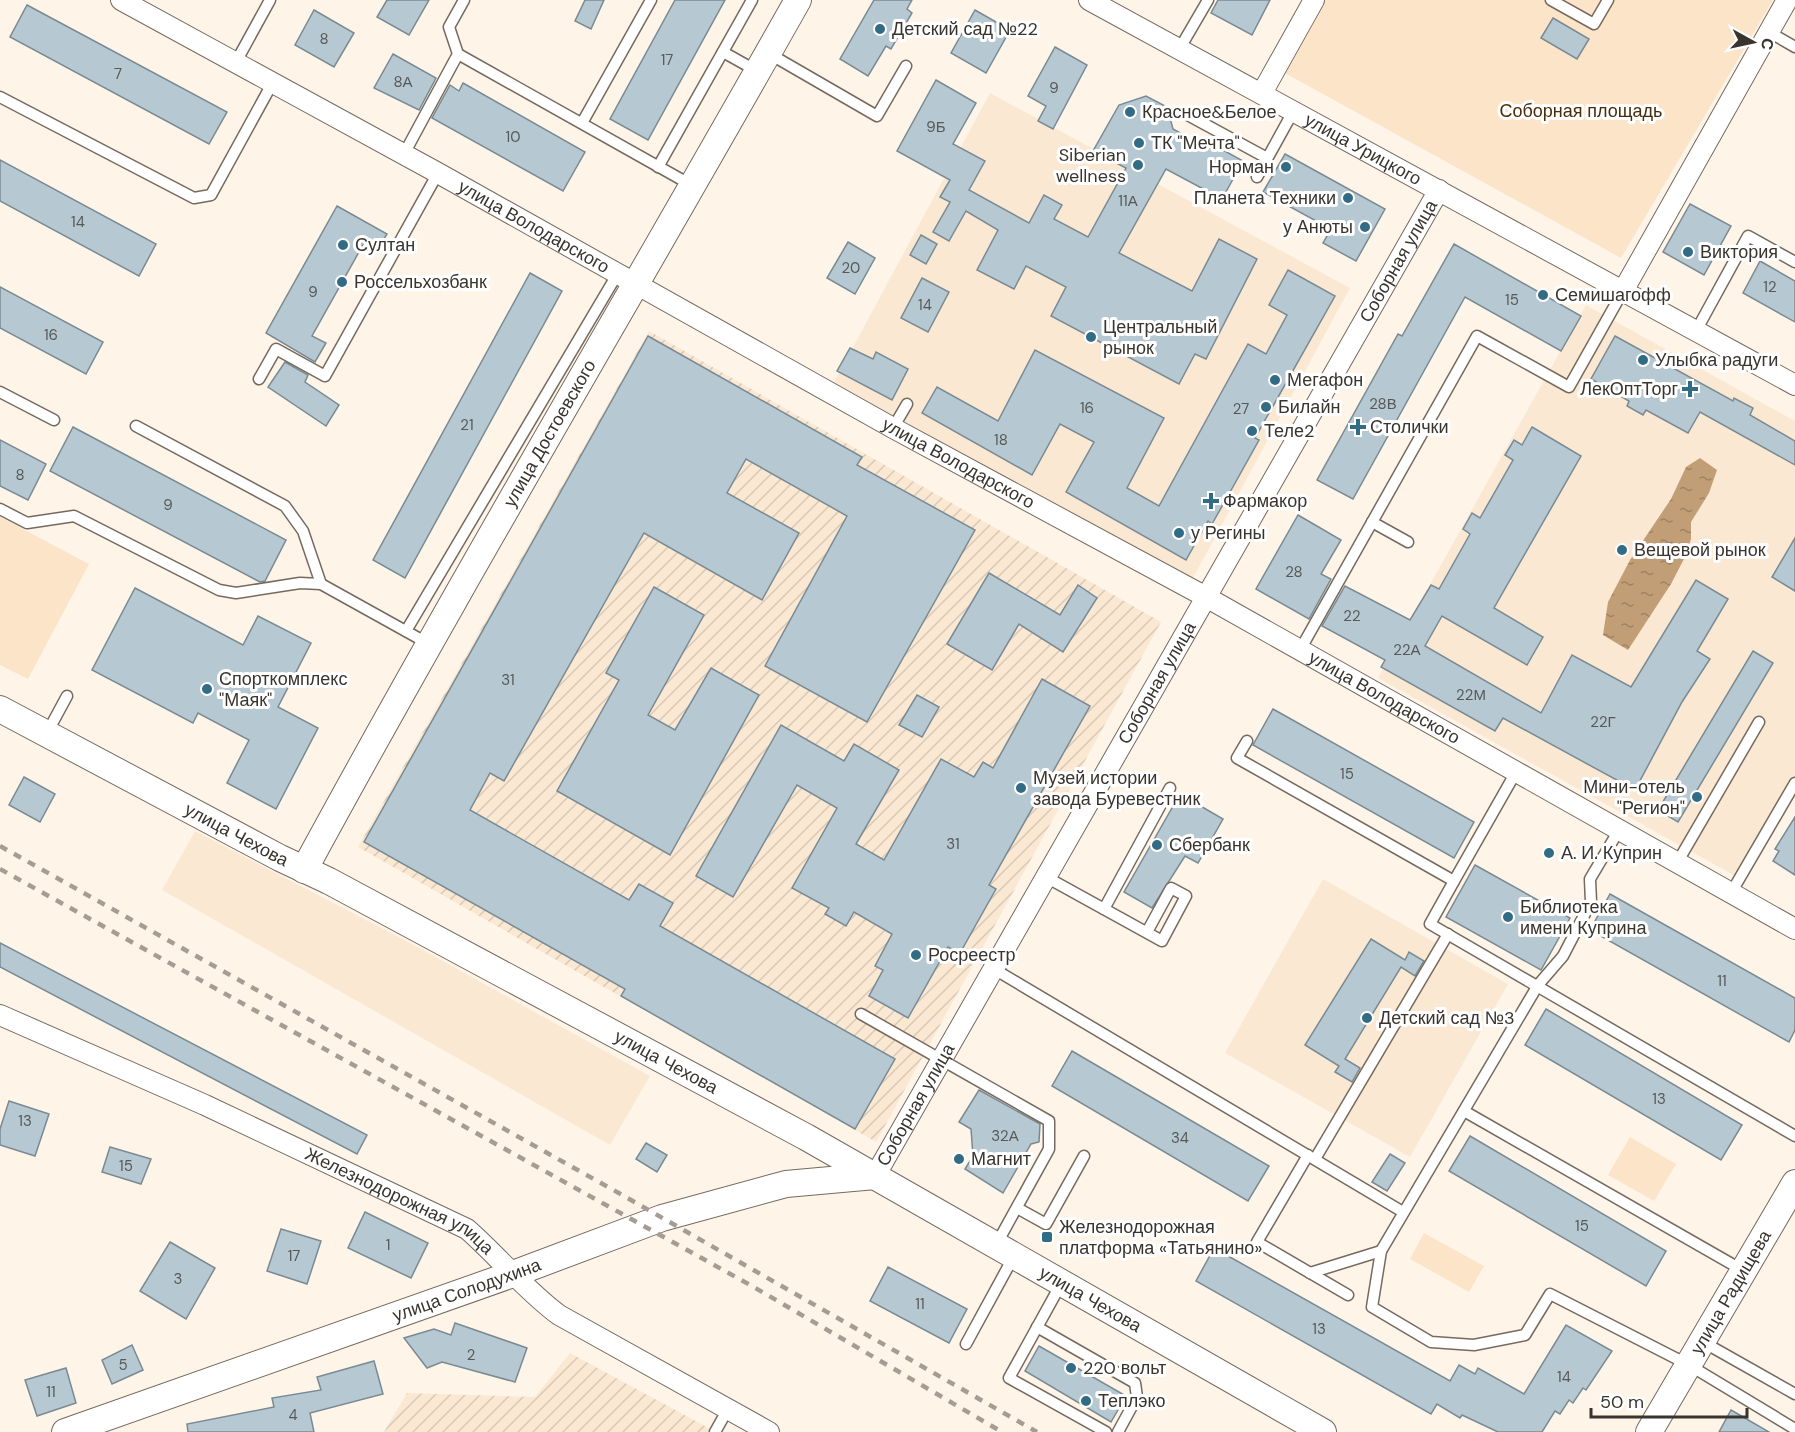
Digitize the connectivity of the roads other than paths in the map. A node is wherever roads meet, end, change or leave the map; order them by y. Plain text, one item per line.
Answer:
1 (270, 0) edge
2 (464, 0) edge
3 (651, 0) edge
4 (752, 0) edge
5 (798, 0) edge
6 (1089, 0) edge
7 (1208, 0) edge
8 (1314, 0) edge
9 (1551, 0) edge
10 (1608, 0) edge
11 (1786, 0) edge
12 (125, 1) edge
13 (1769, 32) junction
14 (1795, 47) edge
15 (1180, 48) junction
16 (723, 52) junction
17 (458, 54) junction
18 (236, 62) junction
19 (763, 62) junction
20 (906, 66) dead end
21 (273, 82) junction
22 (1262, 93) junction
23 (0, 97) edge
24 (1293, 110) junction
25 (1186, 114) dead end
26 (582, 123) junction
27 (404, 154) junction
28 (1268, 158) junction
29 (658, 166) junction
30 (438, 173) junction
31 (1257, 177) dead end
32 (693, 186) junction
33 (1439, 190) junction
34 (1795, 262) edge
35 (628, 278) junction
36 (1623, 291) junction
37 (1696, 331) junction
38 (259, 379) dead end
39 (1795, 385) edge
40 (0, 392) edge
41 (907, 404) dead end
42 (54, 420) dead end
43 (136, 426) dead end
44 (893, 428) junction
45 (0, 509) edge
46 (1372, 522) junction
47 (1408, 543) dead end
48 (321, 584) junction
49 (1206, 597) junction
50 (406, 631) junction
51 (429, 644) junction
52 (1300, 650) junction
53 (67, 696) dead end
54 (0, 709) edge
55 (1759, 722) dead end
56 (47, 734) junction
57 (1247, 741) dead end
58 (1516, 772) junction
59 (1795, 783) edge
60 (1170, 788) dead end
61 (1619, 830) junction
62 (1677, 863) junction
63 (304, 870) junction
64 (1046, 877) junction
65 (1455, 881) junction
66 (1731, 893) junction
67 (1104, 909) junction
68 (1795, 929) edge
69 (1147, 933) junction
70 (1448, 934) junction
71 (993, 969) junction
72 (1538, 985) junction
73 (861, 1014) dead end
74 (0, 1015) edge
75 (942, 1059) junction
76 (1464, 1111) junction
77 (1795, 1136) edge
78 (806, 1137) junction
79 (1084, 1156) dead end
80 (1311, 1157) junction
81 (875, 1176) junction
82 (786, 1184) junction
83 (1795, 1184) edge
84 (1017, 1208) junction
85 (1403, 1212) junction
86 (1005, 1251) junction
87 (1381, 1251) junction
88 (1744, 1271) junction
89 (1310, 1273) junction
90 (513, 1274) junction
91 (1061, 1284) junction
92 (1348, 1295) dead end
93 (1036, 1327) junction
94 (1703, 1342) junction
95 (966, 1344) dead end
96 (1689, 1365) junction
97 (1795, 1394) edge
98 (728, 1409) junction
99 (1795, 1429) edge
100 (65, 1432) edge
101 (715, 1432) edge
102 (769, 1432) edge
103 (1106, 1432) edge
104 (1118, 1432) edge
105 (1323, 1432) edge
106 (1649, 1432) edge

1 - 18 lane
2 - 17 lane
3 - 26 lane
4 - 16 lane
5 - 19 street, улица Достоевского
6 - 15 street, улица Урицкого
7 - 15 lane
8 - 22 street
9 - 10 lane
11 - 13 street
12 - 18 street, улица Володарского
13 - 14 lane
13 - 36 street
15 - 22 street, улица Урицкого
16 - 19 lane
16 - 29 lane
17 - 26 lane
17 - 27 lane
18 - 21 street, улица Володарского
19 - 20 lane
19 - 32 street, улица Достоевского
21 - 23 lane
21 - 27 street, улица Володарского
22 - 24 street, улица Урицкого
24 - 28 lane
24 - 33 street, улица Урицкого
25 - 28 lane
26 - 29 lane
27 - 30 street, улица Володарского
28 - 31 lane
29 - 32 lane
30 - 35 street, улица Володарского
30 - 38 lane
32 - 35 street, улица Достоевского
33 - 36 street, улица Урицкого
33 - 49 street, Соборная улица
34 - 37 lane
35 - 44 street, улица Володарского
35 - 50 lane
35 - 51 street, улица Достоевского
36 - 37 street, улица Урицкого
36 - 46 lane
37 - 39 street, улица Урицкого
40 - 42 lane
41 - 44 lane
43 - 48 lane
44 - 49 street, улица Володарского
45 - 48 lane
46 - 47 lane
46 - 52 lane
48 - 50 lane
49 - 52 street, улица Володарского
49 - 64 street, Соборная улица
50 - 51 lane
51 - 63 street, улица Достоевского
52 - 58 street, улица Володарского
53 - 56 lane
54 - 56 street, улица Чехова
55 - 62 lane
56 - 63 street, улица Чехова
57 - 65 lane
58 - 61 street, улица Володарского
58 - 65 lane
59 - 66 lane
60 - 67 lane
61 - 62 street, улица Володарского
61 - 72 lane
62 - 66 street, улица Володарского
63 - 78 street, улица Чехова
64 - 67 lane
64 - 71 street, Соборная улица
65 - 70 lane
66 - 68 street, улица Володарского
67 - 69 lane
69 - 69 lane
70 - 72 lane
70 - 80 lane
71 - 75 street, Соборная улица
71 - 80 lane
72 - 76 lane
72 - 77 lane
73 - 75 lane
74 - 90 street, Железнодорожная улица
75 - 81 street, Соборная улица
75 - 84 lane
76 - 85 lane
76 - 88 lane
78 - 81 street, улица Чехова
78 - 82 street
79 - 84 lane
80 - 85 lane
80 - 89 lane
81 - 82 street, улица Солодухина
81 - 86 street, улица Чехова
82 - 90 street, улица Солодухина
83 - 88 street, улица Радищева
84 - 86 lane
85 - 87 lane
86 - 91 street, улица Чехова
86 - 95 lane
87 - 89 lane
87 - 96 lane
88 - 94 street, улица Радищева
89 - 92 lane
90 - 98 street, Железнодорожная улица
90 - 100 street, улица Солодухина
91 - 93 lane
91 - 105 street, улица Чехова
93 - 103 lane
93 - 104 lane
94 - 96 street, улица Радищева
94 - 97 lane
96 - 99 lane
96 - 106 street, улица Радищева
98 - 101 lane
98 - 102 street, Железнодорожная улица

